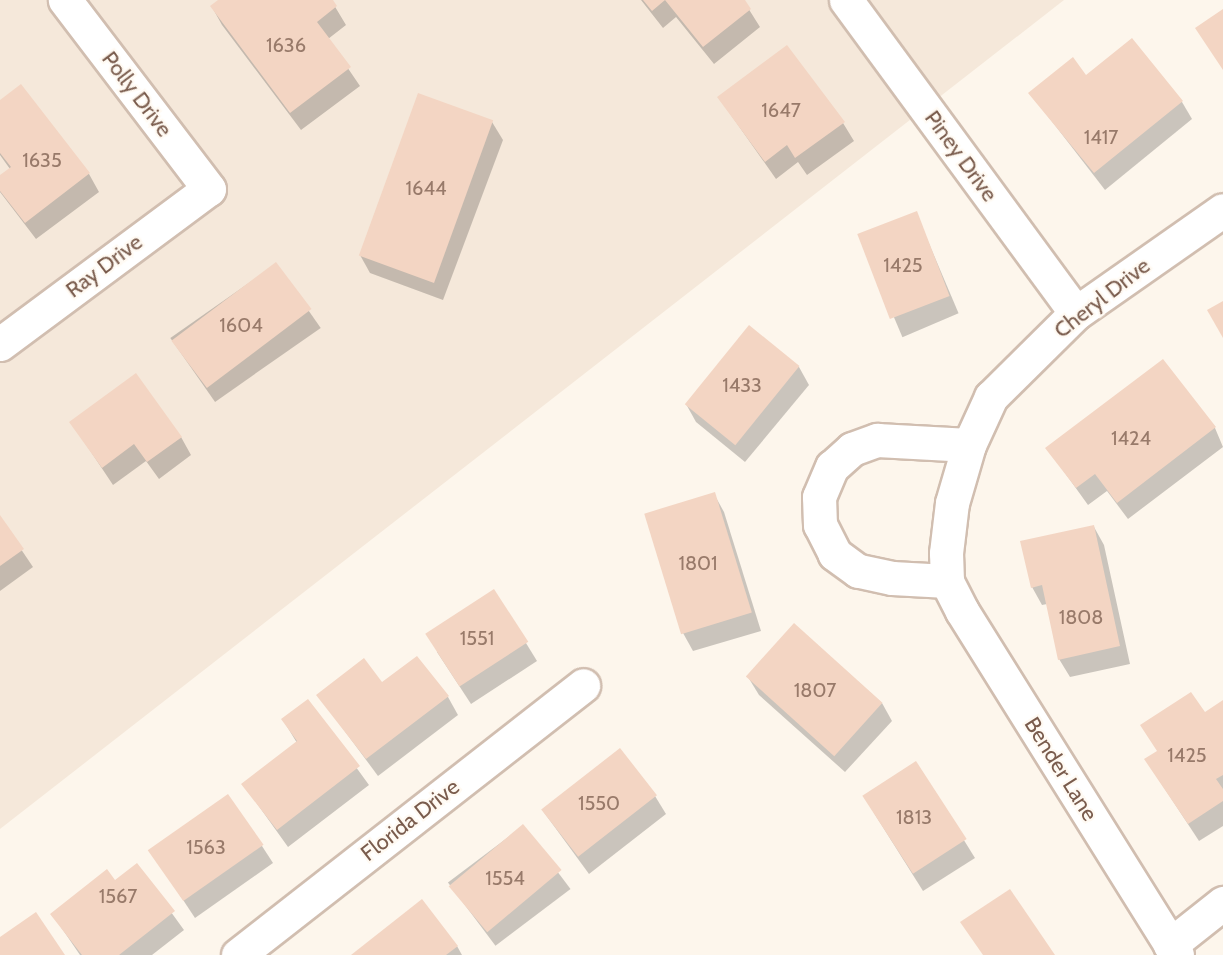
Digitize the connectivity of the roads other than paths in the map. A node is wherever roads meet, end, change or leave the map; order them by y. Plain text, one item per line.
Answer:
1 (65, 0) edge
2 (846, 0) edge
3 (208, 189) joint
4 (1223, 210) edge
5 (1076, 313) junction
6 (0, 344) edge
7 (969, 445) junction
8 (946, 581) junction
9 (583, 685) dead end
10 (1223, 903) edge
11 (1173, 950) edge
12 (238, 955) edge

1 - 3 street, Polly Drive
2 - 5 street, Piney Drive
3 - 6 street, Ray Drive
4 - 5 street, Cheryl Drive
5 - 7 street, Cheryl Drive
7 - 8 street
7 - 8 street
8 - 11 street, Bender Lane
9 - 12 street, Florida Drive
10 - 11 street

